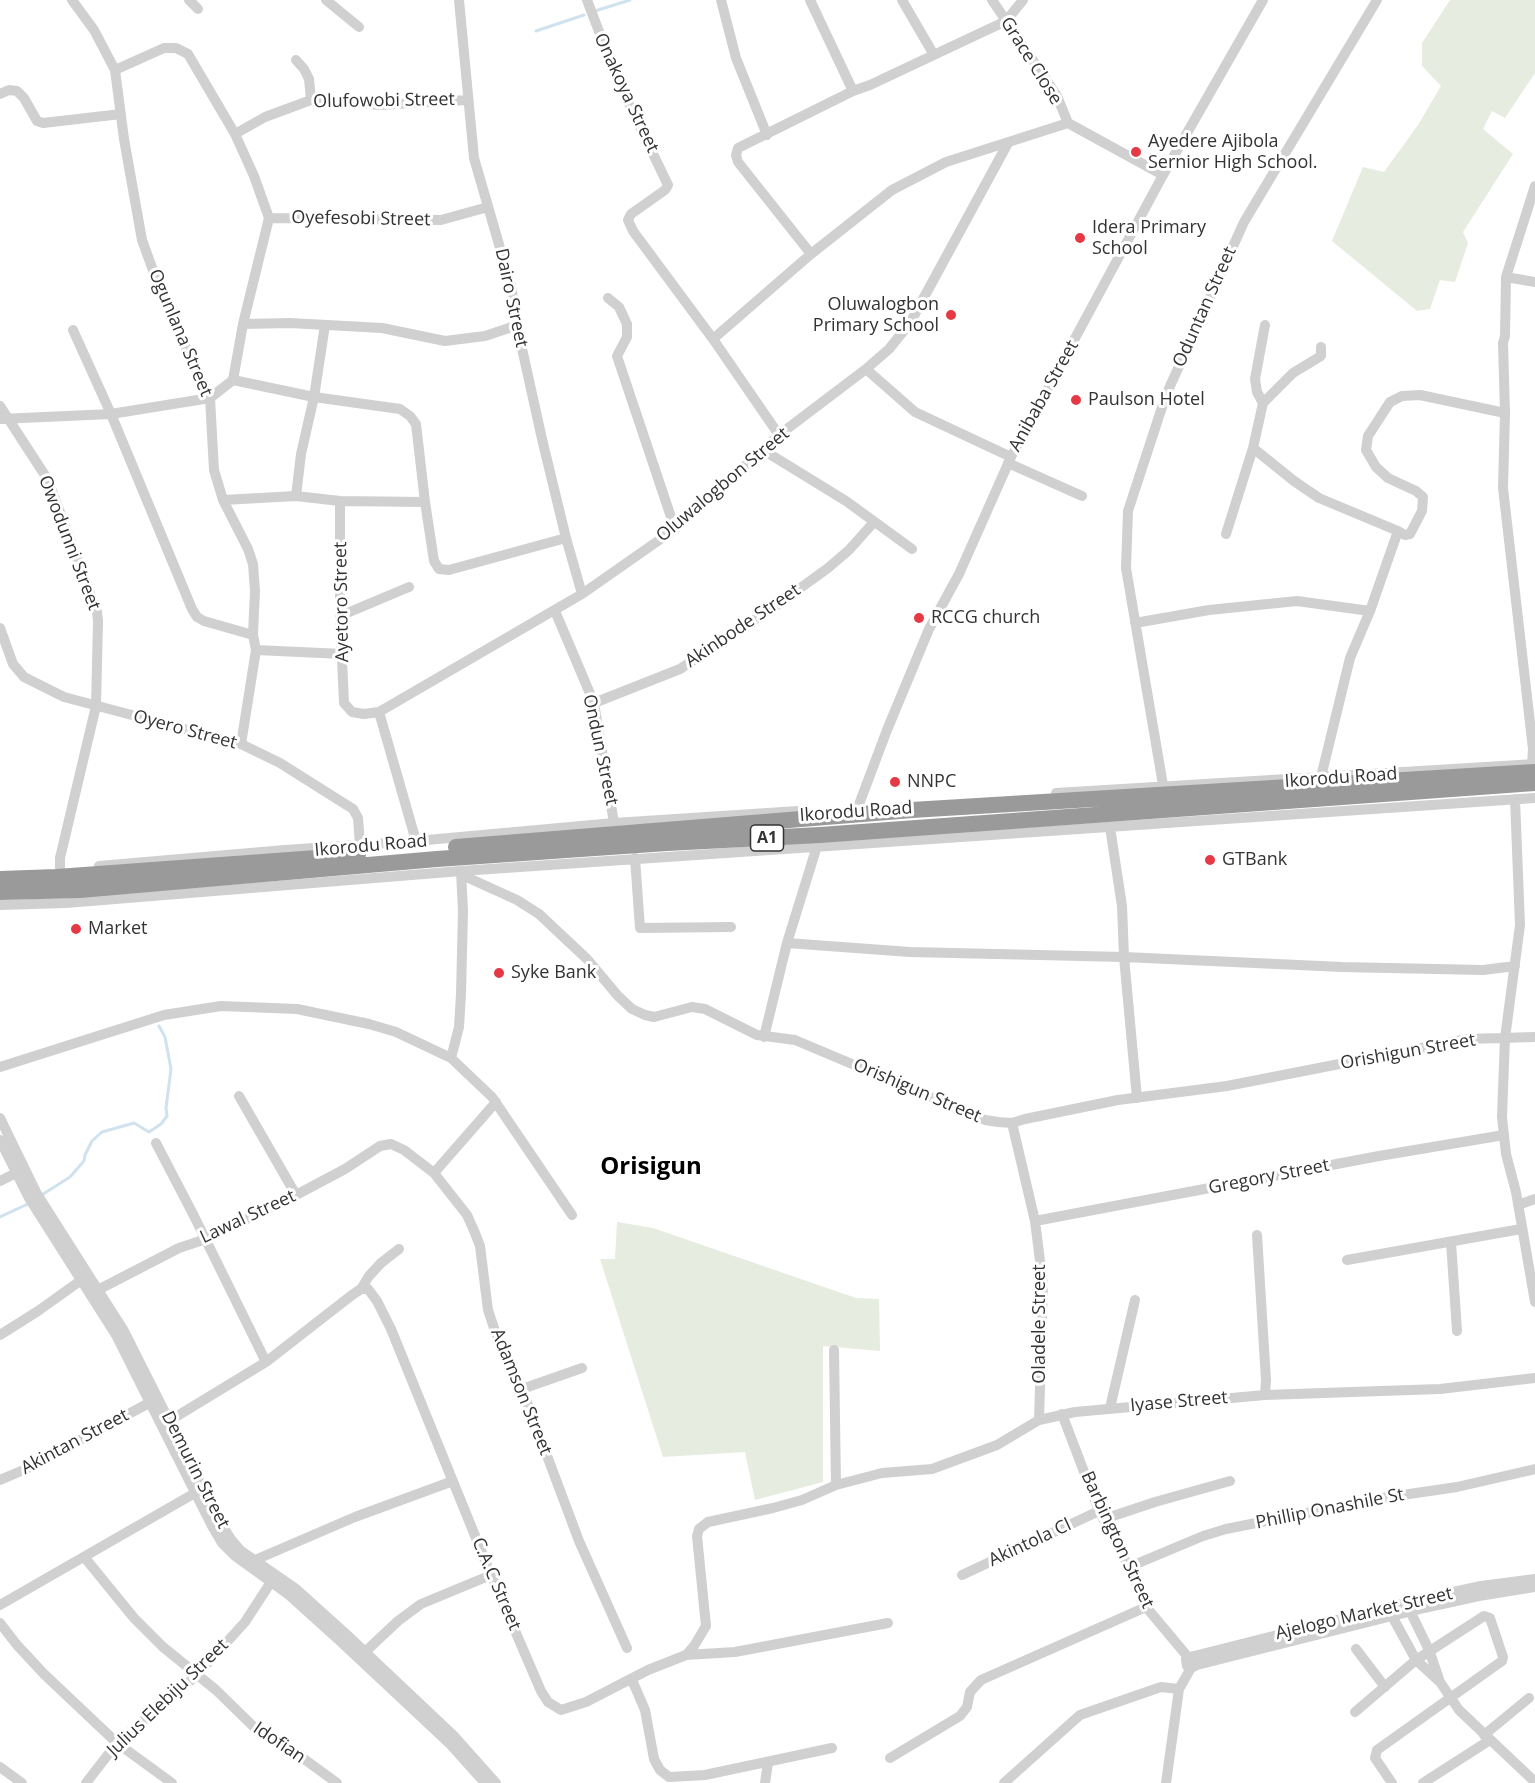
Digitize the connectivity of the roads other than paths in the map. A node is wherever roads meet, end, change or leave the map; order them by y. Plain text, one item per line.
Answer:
1 (72, 0) edge
2 (189, 0) edge
3 (326, 0) edge
4 (459, 0) edge
5 (586, 0) edge
6 (721, 0) edge
7 (810, 0) edge
8 (902, 0) edge
9 (992, 0) edge
10 (1023, 0) edge
11 (1263, 0) edge
12 (1377, 0) edge
13 (198, 9) dead end
14 (1006, 21) junction
15 (358, 27) dead end
16 (934, 55) junction
17 (296, 60) dead end
18 (115, 70) junction
19 (853, 91) junction
20 (0, 94) edge
21 (310, 100) junction
22 (468, 100) junction
23 (121, 114) junction
24 (1068, 123) junction
25 (236, 134) junction
26 (767, 135) junction
27 (1008, 143) junction
28 (1163, 175) junction
29 (1535, 186) edge
30 (488, 207) junction
31 (269, 218) junction
32 (811, 254) junction
33 (1506, 277) junction
34 (1535, 282) edge
35 (608, 298) dead end
36 (243, 324) junction
37 (326, 325) junction
38 (1265, 325) dead end
39 (518, 326) junction
40 (72, 330) dead end
41 (713, 339) junction
42 (1321, 347) dead end
43 (866, 369) junction
44 (233, 380) junction
45 (315, 397) junction
46 (210, 398) junction
47 (1263, 403) junction
48 (0, 406) edge
49 (1505, 413) junction
50 (111, 414) junction
51 (5, 419) edge
52 (779, 435) junction
53 (1253, 448) junction
54 (763, 450) junction
55 (1010, 460) junction
56 (296, 496) junction
57 (1082, 496) dead end
58 (222, 500) junction
59 (340, 501) junction
60 (425, 502) junction
61 (874, 522) junction
62 (675, 529) junction
63 (1398, 531) junction
64 (1226, 534) dead end
65 (566, 538) junction
66 (912, 549) dead end
67 (409, 587) dead end
68 (582, 594) junction
69 (555, 611) junction
70 (1370, 611) junction
71 (340, 616) junction
72 (1136, 623) junction
73 (0, 628) edge
74 (253, 634) junction
75 (256, 650) junction
76 (343, 654) junction
77 (594, 704) junction
78 (96, 705) junction
79 (378, 711) junction
80 (241, 744) junction
81 (1534, 766) edge
82 (1321, 777) junction
83 (1535, 783) edge
84 (1264, 784) junction
85 (1172, 788) junction
86 (1535, 798) edge
87 (1515, 799) junction
88 (858, 807) junction
89 (614, 823) junction
90 (1110, 827) junction
91 (416, 841) junction
92 (360, 845) junction
93 (817, 846) junction
94 (635, 858) junction
95 (60, 869) junction
96 (0, 872) edge
97 (461, 873) junction
98 (0, 879) edge
99 (1, 903) edge
100 (731, 927) dead end
101 (787, 943) junction
102 (1124, 957) junction
103 (1515, 966) junction
104 (764, 1037) junction
105 (1535, 1037) edge
106 (1504, 1038) junction
107 (451, 1058) junction
108 (0, 1067) edge
109 (239, 1096) dead end
110 (1137, 1098) junction
111 (496, 1102) junction
112 (0, 1118) edge
113 (1012, 1123) junction
114 (1504, 1136) junction
115 (0, 1140) edge
116 (156, 1143) dead end
117 (404, 1150) joint
118 (16, 1173) junction
119 (434, 1173) junction
120 (0, 1181) edge
121 (296, 1195) junction
122 (33, 1196) junction
123 (1535, 1199) edge
124 (1518, 1205) junction
125 (572, 1215) dead end
126 (1035, 1221) junction
127 (1521, 1228) junction
128 (1257, 1235) dead end
129 (206, 1239) junction
130 (1451, 1242) junction
131 (399, 1249) dead end
132 (1347, 1260) dead end
133 (85, 1277) junction
134 (361, 1289) junction
135 (94, 1292) junction
136 (1135, 1300) dead end
137 (1535, 1302) edge
138 (1456, 1331) dead end
139 (0, 1335) edge
140 (834, 1350) dead end
141 (266, 1362) junction
142 (582, 1368) dead end
143 (1535, 1378) edge
144 (522, 1389) junction
145 (1265, 1395) junction
146 (149, 1403) junction
147 (1110, 1408) junction
148 (1062, 1414) junction
149 (1039, 1420) junction
150 (170, 1421) junction
151 (1535, 1469) edge
152 (0, 1480) edge
153 (453, 1481) junction
154 (1230, 1481) dead end
155 (836, 1485) junction
156 (195, 1493) junction
157 (1101, 1515) junction
158 (85, 1558) junction
159 (255, 1560) junction
160 (1129, 1567) junction
161 (491, 1575) junction
162 (962, 1575) dead end
163 (1535, 1579) edge
164 (271, 1582) junction
165 (1535, 1587) edge
166 (0, 1605) edge
167 (1146, 1607) junction
168 (1410, 1611) junction
169 (1392, 1616) junction
170 (0, 1623) edge
171 (888, 1623) dead end
172 (627, 1648) dead end
173 (1356, 1649) dead end
174 (1429, 1650) junction
175 (365, 1652) junction
176 (686, 1655) junction
177 (1416, 1659) junction
178 (1193, 1662) junction
179 (197, 1675) junction
180 (632, 1680) junction
181 (1440, 1682) junction
182 (1385, 1687) junction
183 (1179, 1689) junction
184 (1450, 1697) junction
185 (1529, 1698) dead end
186 (1355, 1712) dead end
187 (1487, 1738) junction
188 (117, 1743) junction
189 (832, 1749) dead end
190 (890, 1758) dead end
191 (768, 1763) junction
192 (0, 1767) edge
193 (704, 1779) edge
194 (1534, 1782) edge
195 (22, 1783) edge
196 (86, 1783) edge
197 (172, 1783) edge
198 (337, 1783) edge
199 (485, 1783) edge
200 (496, 1783) edge
201 (765, 1783) edge
202 (1004, 1783) edge
203 (1166, 1783) edge
204 (1392, 1783) edge
205 (1423, 1783) edge

1 - 18 street, Ogunlana Street
2 - 13 street
3 - 15 street
4 - 22 street, Dairo Street
5 - 41 street, Onakoya Street
6 - 26 street
7 - 19 street
8 - 16 street
9 - 14 street, Grace Close
10 - 14 street
11 - 28 street, Anibaba Street
12 - 72 street, Oduntan Street
14 - 16 street
14 - 24 street, Grace Close
16 - 19 street
17 - 21 street
18 - 23 street, Ogunlana Street
18 - 25 street
19 - 26 street
20 - 23 street
21 - 22 street, Olufowobi Street
21 - 25 street, Olufowobi Street
22 - 30 street, Dairo Street
23 - 46 street, Ogunlana Street
24 - 27 street
24 - 28 street
25 - 31 street
26 - 32 street
27 - 32 street
27 - 43 street, Oluwalogbon Street
28 - 55 street, Anibaba Street
29 - 33 street
30 - 31 street, Oyefesobi Street
30 - 39 street, Dairo Street
31 - 36 street
32 - 41 street
33 - 34 street
33 - 49 street
35 - 62 street
36 - 37 street
36 - 44 street
37 - 39 street
37 - 45 street
38 - 47 street
39 - 65 street, Dairo Street
40 - 50 street
41 - 52 street
42 - 47 street
43 - 52 street, Oluwalogbon Street
43 - 55 street
44 - 45 street
44 - 46 street
45 - 56 street
45 - 60 street
46 - 50 street
46 - 58 street, Ogunlana Street
47 - 53 street
48 - 51 street, Owodunni Street
49 - 63 street
49 - 81 street
50 - 51 street
50 - 74 street
51 - 78 street, Owodunni Street
52 - 54 street, Oluwalogbon Street
53 - 63 street
53 - 64 street
54 - 61 street
54 - 62 street, Oluwalogbon Street
55 - 57 street
55 - 88 street, Anibaba Street
56 - 58 street
56 - 59 street
58 - 74 street, Ogunlana Street
59 - 60 street
59 - 71 street, Ayetoro Street
60 - 65 street
61 - 66 street
61 - 77 street, Akinbode Street
62 - 68 street, Oluwalogbon Street
63 - 70 street
65 - 68 street, Dairo Street
67 - 71 street
68 - 69 street, Oluwalogbon Street
69 - 77 street, Ondun Street
69 - 79 street, Oluwalogbon Street
70 - 72 street
70 - 82 street
71 - 76 street, Ayetoro Street
72 - 85 street, Oduntan Street
73 - 78 street, Oyero Street
74 - 75 street, Ogunlana Street
75 - 76 street
75 - 80 street, Ogunlana Street
76 - 79 street, Ayetoro Street
77 - 89 street, Ondun Street
78 - 80 street, Oyero Street
78 - 95 street, Owodunni Street
79 - 91 street
80 - 92 street, Oyero Street
81 - 82 street, Ikorodu Road
81 - 84 highway, Ikorodu Road / A1
82 - 84 street, Ikorodu Road
83 - 99 highway, Ikorodu Road / A1
84 - 85 highway, Ikorodu Road / A1
85 - 88 street, Ikorodu Road
85 - 98 highway, Ikorodu Road / A1
86 - 87 street, Ikorodu Road
87 - 90 street, Ikorodu Road
87 - 103 street
88 - 89 street, Ikorodu Road
89 - 91 street, Ikorodu Road
90 - 93 street, Ikorodu Road
90 - 102 street
91 - 92 street, Ikorodu Road
92 - 95 street, Ikorodu Road
93 - 94 street, Ikorodu Road
93 - 101 street
94 - 97 street, Ikorodu Road
94 - 100 street
95 - 96 street, Ikorodu Road
97 - 99 street, Ikorodu Road
97 - 104 street, Orishigun Street
97 - 107 street
101 - 102 street
101 - 104 street
102 - 103 street
102 - 110 street
103 - 106 street
104 - 113 street, Orishigun Street
105 - 106 street, Orishigun Street
106 - 110 street, Orishigun Street
106 - 114 street
107 - 108 street
107 - 111 street
109 - 121 street
110 - 113 street, Orishigun Street
111 - 119 street
111 - 125 street
112 - 122 street, Demurin Street
113 - 126 street, Oladele Street
114 - 124 street
114 - 126 street, Gregory Street
115 - 118 street, Demurin Street
116 - 129 street
117 - 119 street, Adamson Street
117 - 121 street, Lawal Street
118 - 120 street
118 - 122 street, Demurin Street
119 - 144 street, Adamson Street
121 - 129 street, Lawal Street
122 - 133 street, Demurin Street
123 - 124 street
124 - 127 street
126 - 149 street, Oladele Street
127 - 130 street
127 - 137 street
128 - 145 street
129 - 135 street, Lawal Street
129 - 141 street
130 - 132 street
130 - 138 street
131 - 134 street
133 - 135 street, Demurin Street
133 - 139 street
134 - 141 street
134 - 153 street, C.A.C Street
135 - 146 street, Demurin Street
135 - 150 street, Demurin Street
136 - 147 street
140 - 155 street
141 - 150 street
142 - 144 street
143 - 145 street, Iyase Street
144 - 172 street, Adamson Street
145 - 147 street, Iyase Street
146 - 152 street, Akintan Street
146 - 156 street, Demurin Street
147 - 148 street, Iyase Street
148 - 149 street, Iyase Street
148 - 157 street, Barbington Street
149 - 155 street, Iyase Street
150 - 159 street, Demurin Street
151 - 160 street, Phillip Onashile St
153 - 159 street
153 - 161 street, C.A.C Street
154 - 157 street, Akintola Cl
155 - 176 street
156 - 158 street
156 - 164 street, Demurin Street
157 - 160 street, Barbington Street
157 - 162 street, Akintola Cl
158 - 166 street
158 - 179 street, Idofian
159 - 175 street, Demurin Street
160 - 167 street, Barbington Street
161 - 175 street
161 - 180 street, C.A.C Street
163 - 178 street, Ajelogo Market Street
164 - 179 street, Julius Elebiju Street
164 - 199 street, Demurin Street
165 - 168 street, Ajelogo Market Street
167 - 178 street, Barbington Street
167 - 190 street
168 - 169 street, Ajelogo Market Street
168 - 174 street
169 - 177 street
169 - 178 street, Ajelogo Market Street
170 - 188 street
171 - 176 street
173 - 182 street
174 - 177 street
174 - 181 street
174 - 184 street
175 - 200 street, Demurin Street
176 - 180 street, C.A.C Street
177 - 181 street
177 - 182 street
178 - 183 street
179 - 188 street, Julius Elebiju Street
179 - 198 street, Idofian
180 - 193 street
181 - 184 street
182 - 186 street
183 - 202 street
183 - 203 street
184 - 187 street
184 - 204 street
185 - 187 street
187 - 194 street
187 - 205 street
188 - 196 street, Julius Elebiju Street
188 - 197 street
189 - 191 street
191 - 193 street
191 - 201 street
192 - 195 street

